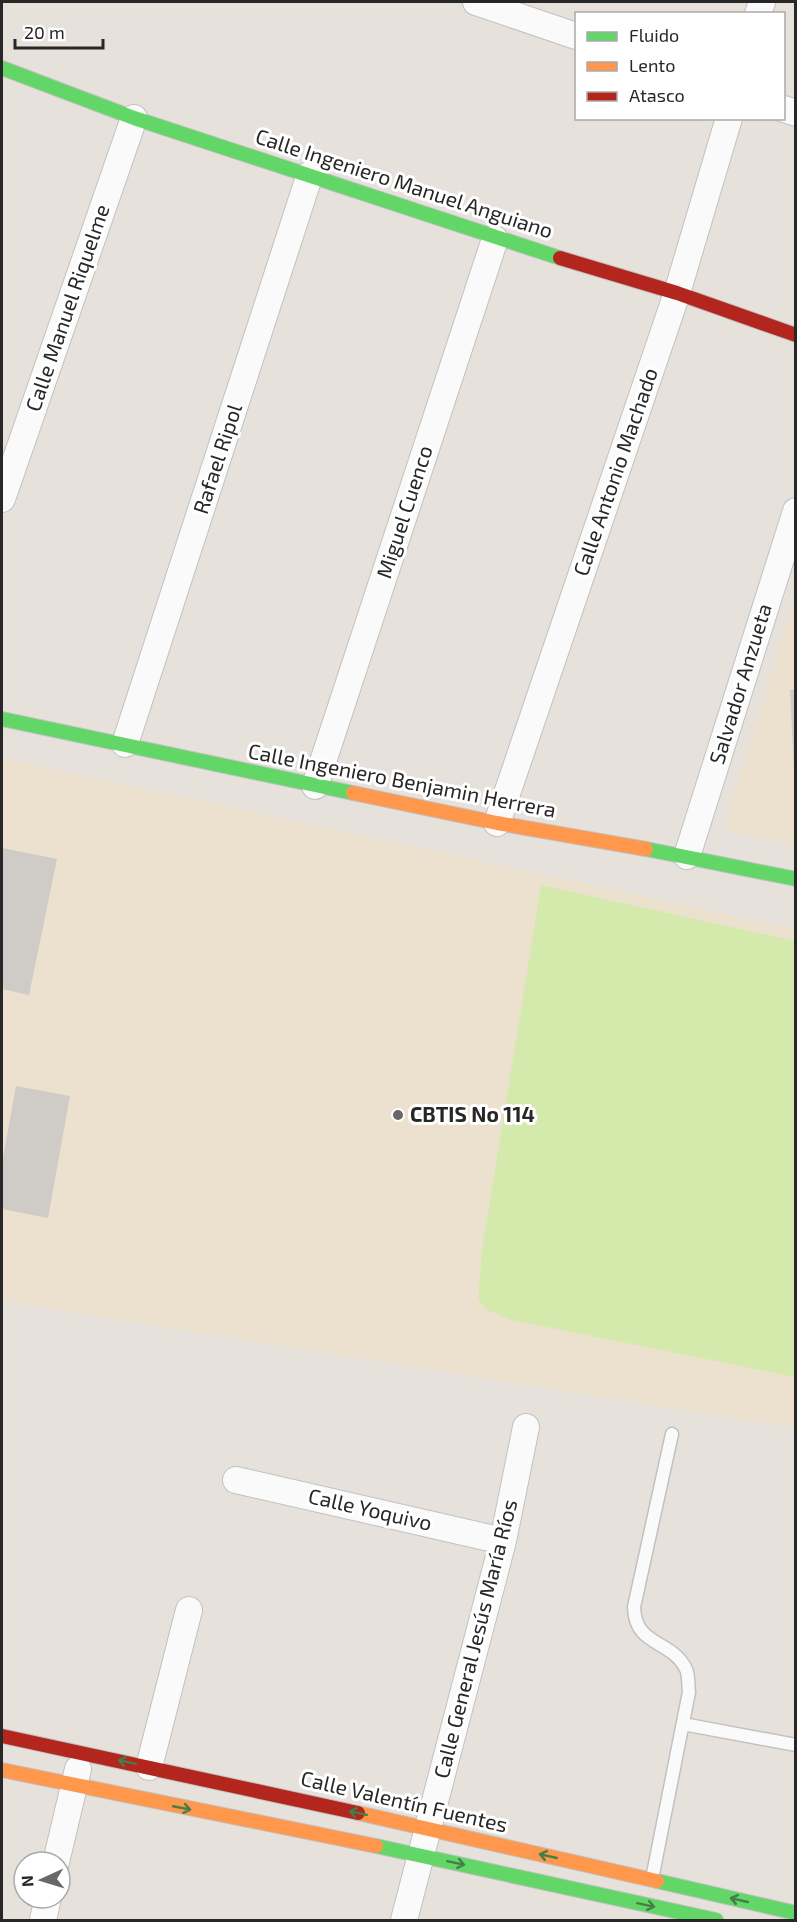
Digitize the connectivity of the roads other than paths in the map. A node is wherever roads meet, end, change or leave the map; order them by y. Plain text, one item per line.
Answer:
1 (476, 2) edge
2 (524, 9) edge
3 (575, 35) edge
4 (2, 68) edge
5 (134, 118) junction
6 (728, 120) edge
7 (310, 174) junction
8 (495, 238) junction
9 (677, 293) junction
10 (795, 335) edge
11 (2, 499) edge
12 (795, 511) edge
13 (2, 719) edge
14 (125, 744) junction
15 (315, 786) junction
16 (497, 823) junction
17 (687, 856) junction
18 (795, 879) edge
19 (526, 1427) dead end
20 (672, 1434) dead end
21 (236, 1480) dead end
22 (503, 1541) junction
23 (189, 1610) dead end
24 (683, 1724) junction
25 (2, 1736) edge
26 (795, 1745) edge
27 (82, 1753) junction
28 (149, 1767) junction
29 (2, 1770) edge
30 (74, 1786) junction
31 (429, 1828) junction
32 (59, 1850) edge
33 (422, 1855) junction
34 (652, 1880) junction
35 (795, 1913) edge
36 (404, 1920) edge
37 (716, 1920) edge

1 - 2 street
2 - 3 street
4 - 5 street, Calle Ingeniero Manuel Anguiano
5 - 7 street, Calle Ingeniero Manuel Anguiano
5 - 11 street, Calle Manuel Riquelme
6 - 9 street, Calle Antonio Machado
7 - 8 street, Calle Ingeniero Manuel Anguiano
7 - 14 street, Rafael Ripol
8 - 9 street, Calle Ingeniero Manuel Anguiano
8 - 15 street, Miguel Cuenco
9 - 10 street, Calle Ingeniero Manuel Anguiano
9 - 16 street, Calle Antonio Machado
12 - 17 street, Salvador Anzueta
13 - 14 street, Calle Ingeniero Benjamin Herrera
14 - 15 street, Calle Ingeniero Benjamin Herrera
15 - 16 street, Calle Ingeniero Benjamin Herrera
16 - 17 street, Calle Ingeniero Benjamin Herrera
17 - 18 street, Calle Ingeniero Benjamin Herrera
19 - 22 street, Calle General Jesús María Ríos
20 - 24 lane
21 - 22 street, Calle Yoquivo
22 - 31 street, Calle General Jesús María Ríos
23 - 28 street
24 - 26 lane
24 - 34 lane
25 - 27 street, Calle Valentín Fuentes
28 -> 27 street, Calle Valentín Fuentes
27 - 30 street
31 -> 28 street, Calle Valentín Fuentes
29 - 30 street
30 - 32 street
30 -> 33 street
31 - 33 street, Calle General Jesús María Ríos
34 -> 31 street, Calle Valentín Fuentes
33 - 36 street, Calle General Jesús María Ríos
33 -> 37 street
35 -> 34 street, Calle Valentín Fuentes

